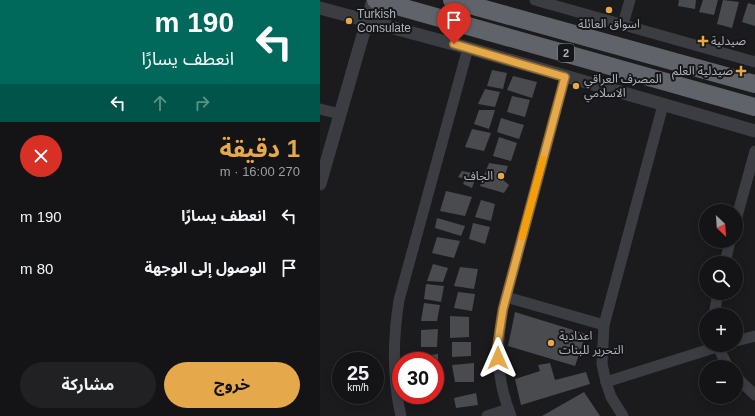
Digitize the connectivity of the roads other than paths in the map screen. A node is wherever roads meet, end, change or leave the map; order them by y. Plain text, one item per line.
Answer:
1 (373, 0) edge
2 (376, 0) edge
3 (452, 0) edge
4 (535, 0) edge
5 (630, 0) edge
6 (320, 8) edge
7 (367, 20) junction
8 (623, 24) junction
9 (468, 48) junction
10 (755, 62) edge
11 (565, 77) junction
12 (755, 84) edge
13 (663, 105) junction
14 (755, 107) edge
15 (320, 109) edge
16 (340, 114) junction
17 (755, 131) edge
18 (755, 151) edge
19 (320, 184) edge
20 (740, 204) edge
21 (506, 297) junction
22 (604, 325) junction
23 (755, 336) edge
24 (743, 339) edge
25 (700, 352) edge
26 (606, 382) junction
27 (743, 383) edge
28 (755, 394) edge
29 (509, 413) edge
30 (401, 416) edge
31 (487, 416) edge
32 (623, 416) edge

1 - 7 street
2 - 14 highway, 2
3 - 12 highway, 2
4 - 8 street
5 - 8 street
6 - 7 street
7 - 9 street
7 - 16 street
8 - 10 street
9 - 11 street
9 - 30 street
11 - 13 street
11 - 21 street
13 - 17 street
13 - 22 street
15 - 16 street
16 - 19 street
18 - 20 street
21 - 22 street
21 - 29 street
22 - 26 street
23 - 24 street
25 - 26 street
26 - 32 street
27 - 28 street
29 - 31 street

